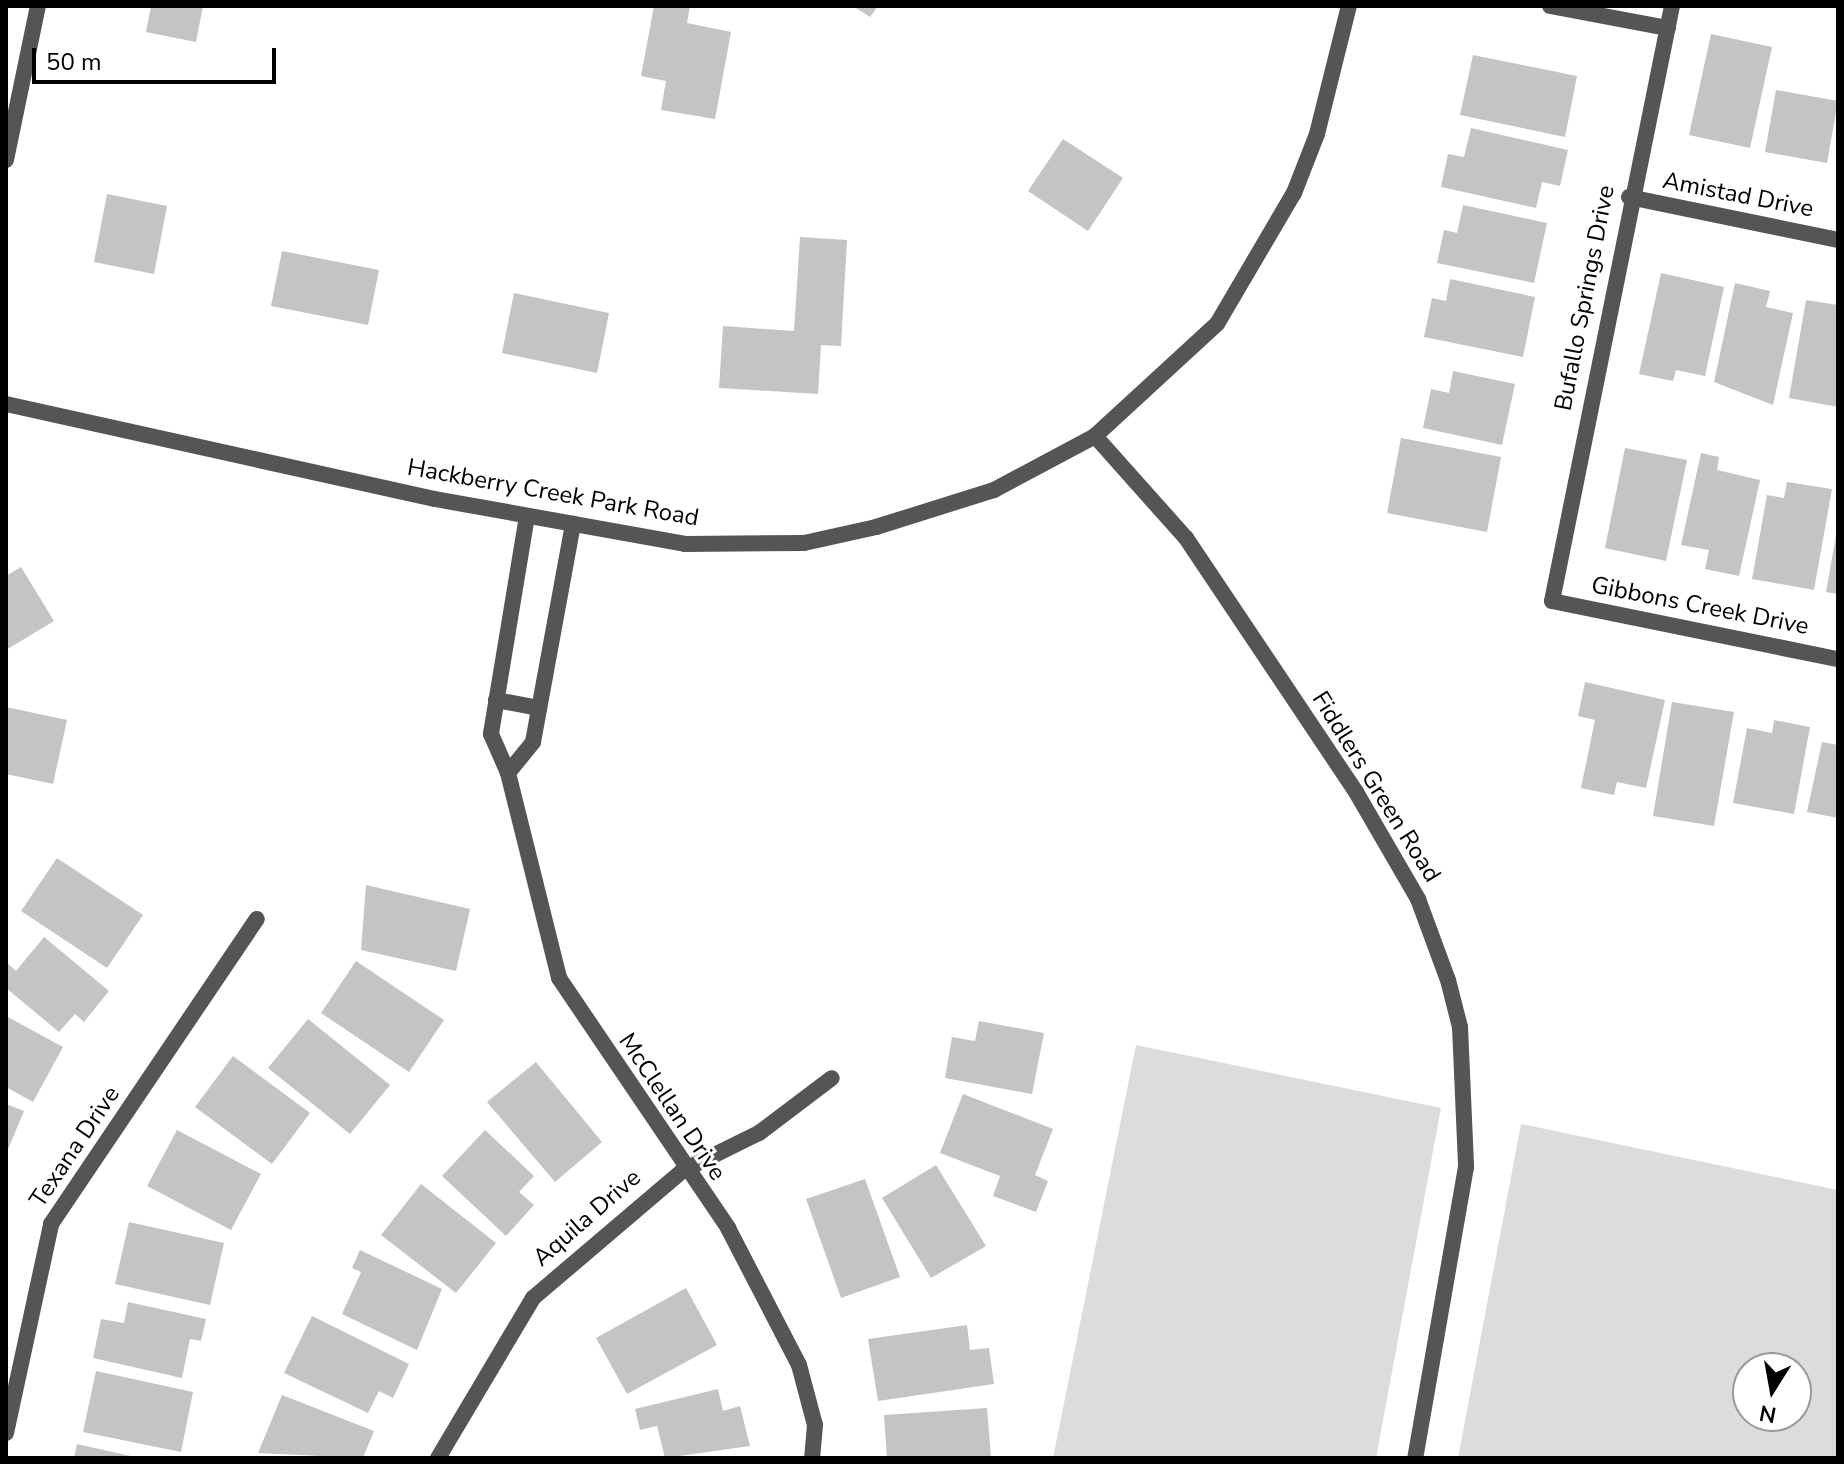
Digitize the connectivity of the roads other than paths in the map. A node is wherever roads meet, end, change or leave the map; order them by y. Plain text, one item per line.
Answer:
1 (38, 6) edge
2 (1349, 6) edge
3 (1550, 6) edge
4 (1672, 6) edge
5 (1668, 28) junction
6 (6, 160) edge
7 (1629, 197) junction
8 (1838, 240) edge
9 (6, 404) edge
10 (1095, 436) junction
11 (527, 516) junction
12 (573, 524) junction
13 (1552, 601) joint
14 (1838, 659) edge
15 (496, 700) junction
16 (539, 708) junction
17 (508, 773) junction
18 (257, 919) dead end
19 (832, 1078) dead end
20 (682, 1171) junction
21 (6, 1433) edge
22 (438, 1458) edge
23 (812, 1458) edge
24 (1415, 1458) edge

1 - 6 street
2 - 10 street, Hackberry Creek Park Road
3 - 5 street
4 - 5 street, Bufallo Springs Drive
5 - 7 street, Bufallo Springs Drive
7 - 8 street, Amistad Drive
7 - 13 street, Bufallo Springs Drive
9 - 11 street, Hackberry Creek Park Road
10 - 12 street, Hackberry Creek Park Road
10 - 24 street, Fiddlers Green Road
11 - 12 street, Hackberry Creek Park Road
11 - 15 street, McClellan Drive
12 - 16 street
13 - 14 street, Gibbons Creek Drive
15 - 16 street
15 - 17 street, McClellan Drive
16 - 17 street
17 - 20 street, McClellan Drive
18 - 21 street, Texana Drive
19 - 20 street, Aquila Drive
20 - 22 street, Aquila Drive
20 - 23 street, McClellan Drive

